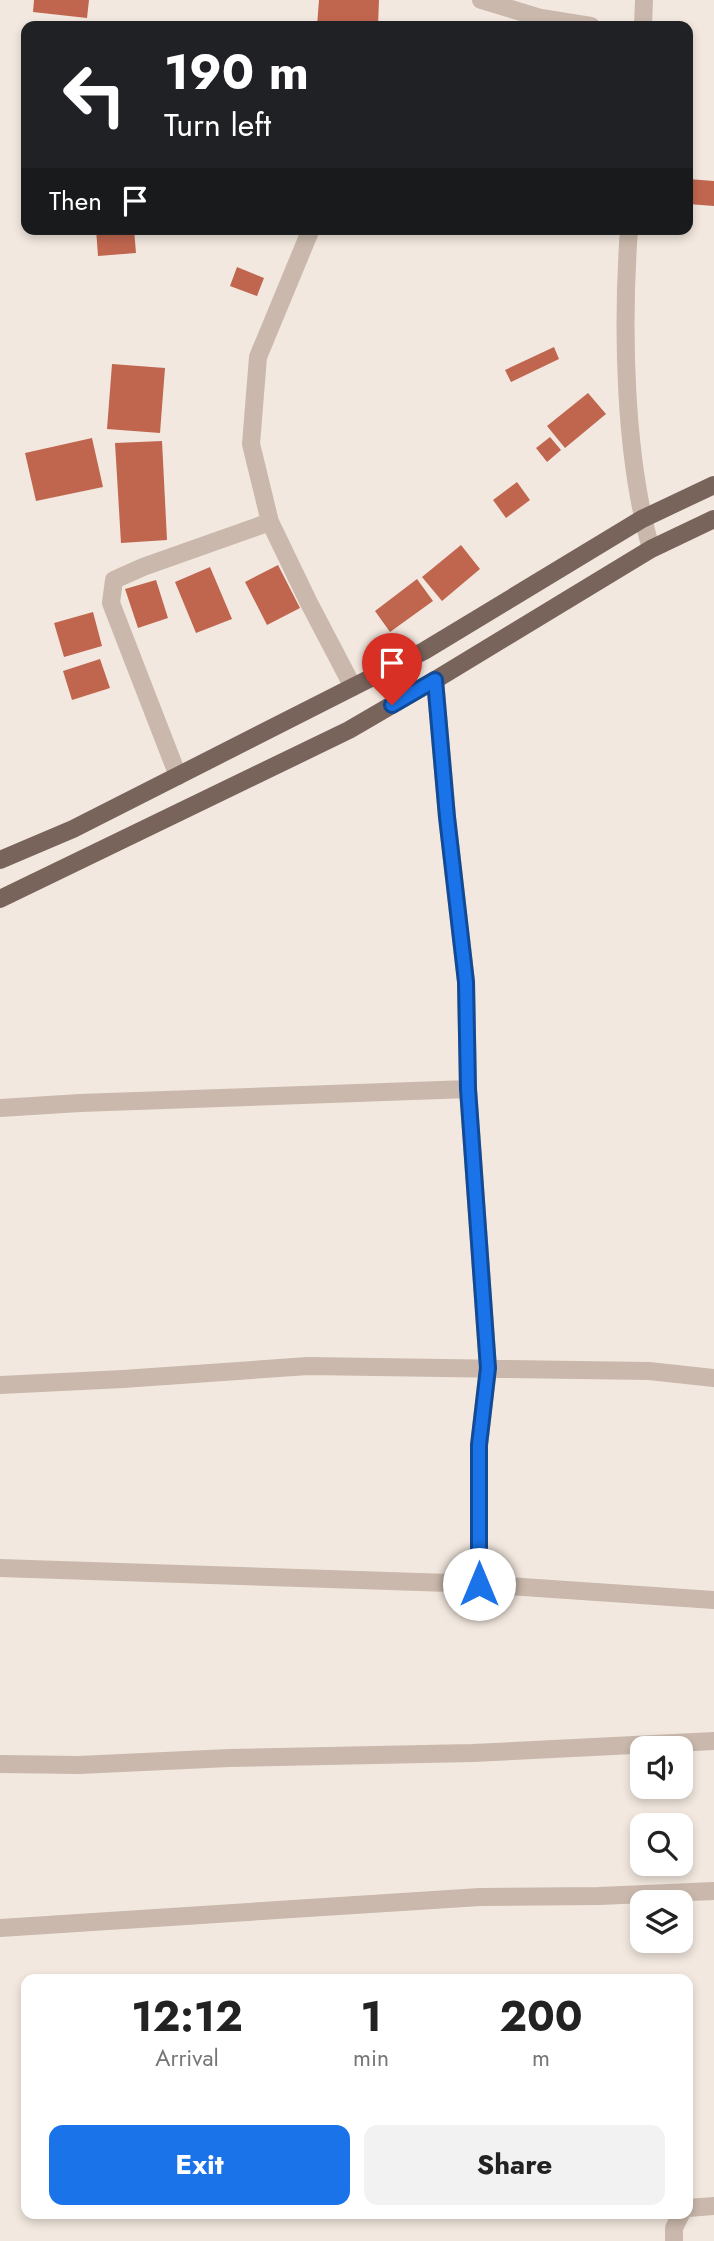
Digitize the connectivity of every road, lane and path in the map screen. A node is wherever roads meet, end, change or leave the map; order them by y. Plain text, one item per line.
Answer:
1 (481, 0) edge
2 (645, 0) edge
3 (560, 21) edge
4 (643, 21) edge
5 (309, 235) edge
6 (629, 235) edge
7 (714, 485) edge
8 (642, 519) junction
9 (714, 519) edge
10 (270, 522) junction
11 (651, 549) junction
12 (435, 680) junction
13 (353, 687) junction
14 (178, 776) junction
15 (0, 860) edge
16 (0, 899) edge
17 (468, 1089) junction
18 (0, 1108) edge
19 (488, 1368) junction
20 (714, 1378) edge
21 (0, 1385) edge
22 (0, 1569) edge
23 (479, 1584) junction
24 (714, 1600) edge
25 (714, 1741) edge
26 (0, 1764) edge
27 (714, 1891) edge
28 (0, 1928) edge
29 (714, 2206) edge
30 (693, 2208) edge
31 (678, 2219) edge
32 (674, 2241) edge

1 - 3 street
2 - 4 street
5 - 10 street
6 - 8 street
7 - 8 main road
8 - 11 street
8 - 13 main road
9 - 11 main road
10 - 13 street
10 - 14 street
11 - 12 main road
12 - 16 main road
12 - 17 street
13 - 14 main road
14 - 15 main road
17 - 18 street
17 - 19 street
19 - 20 street
19 - 21 street
19 - 23 street
22 - 23 street
23 - 24 street
25 - 26 street
27 - 28 street
29 - 30 street
31 - 32 street

